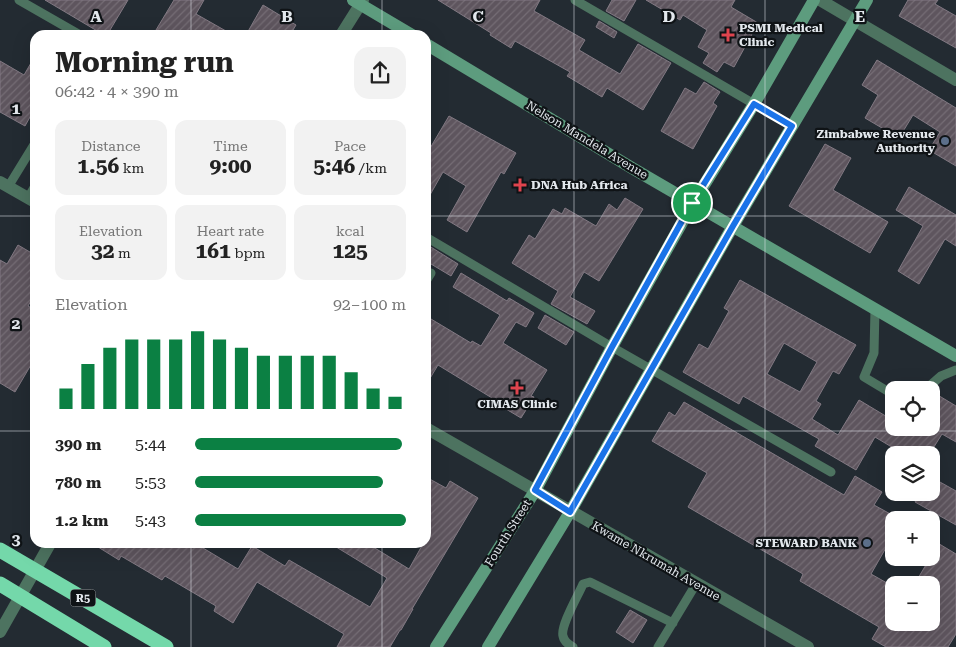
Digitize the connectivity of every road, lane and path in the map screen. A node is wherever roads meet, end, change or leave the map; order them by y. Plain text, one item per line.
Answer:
1 (19, 0) edge
2 (576, 0) edge
3 (814, 0) edge
4 (820, 0) edge
5 (867, 0) edge
6 (359, 1) edge
7 (855, 20) junction
8 (71, 30) edge
9 (344, 30) edge
10 (404, 30) edge
11 (431, 47) edge
12 (956, 80) edge
13 (754, 104) junction
14 (792, 126) junction
15 (30, 150) edge
16 (4, 184) edge
17 (30, 199) edge
18 (692, 203) junction
19 (733, 226) junction
20 (431, 240) edge
21 (875, 309) junction
22 (612, 347) junction
23 (956, 356) edge
24 (652, 369) junction
25 (956, 370) edge
26 (935, 381) edge
27 (885, 390) edge
28 (431, 431) edge
29 (830, 472) dead end
30 (535, 490) junction
31 (570, 512) junction
32 (48, 548) edge
33 (0, 550) edge
34 (35, 570) junction
35 (0, 584) edge
36 (696, 584) junction
37 (20, 596) junction
38 (673, 623) junction
39 (0, 632) edge
40 (792, 643) edge
41 (104, 647) edge
42 (166, 647) edge
43 (436, 647) edge
44 (488, 647) edge
45 (573, 647) edge
46 (658, 647) edge
47 (808, 647) edge

1 - 8 lane
2 - 13 lane
3 - 13 main road, Fourth Street
4 - 7 street
5 - 7 main road
6 - 9 street
6 - 10 main road
7 - 12 street
7 - 14 main road
11 - 18 main road, Nelson Mandela Avenue
13 - 14 lane
13 - 18 main road, Fourth Street
14 - 19 main road
15 - 16 lane
16 - 17 street
18 - 19 main road, Nelson Mandela Avenue
18 - 22 main road, Fourth Street
19 - 21 main road, Nelson Mandela Avenue
19 - 24 main road
20 - 22 lane
21 - 23 main road, Nelson Mandela Avenue
21 - 27 lane
22 - 24 lane
22 - 30 main road, Fourth Street
24 - 29 lane
24 - 31 main road
25 - 26 lane
28 - 30 street, Kwame Nkrumah Avenue
30 - 31 street, Kwame Nkrumah Avenue
30 - 43 main road, Fourth Street
31 - 36 street, Kwame Nkrumah Avenue
31 - 44 main road
32 - 34 street
33 - 34 highway, R5
34 - 37 street
34 - 42 highway, R5
35 - 37 highway, R5
36 - 38 lane
36 - 40 street, Kwame Nkrumah Avenue
37 - 39 street
37 - 41 highway, R5
38 - 45 lane
38 - 46 lane
40 - 47 street, Kwame Nkrumah Avenue

